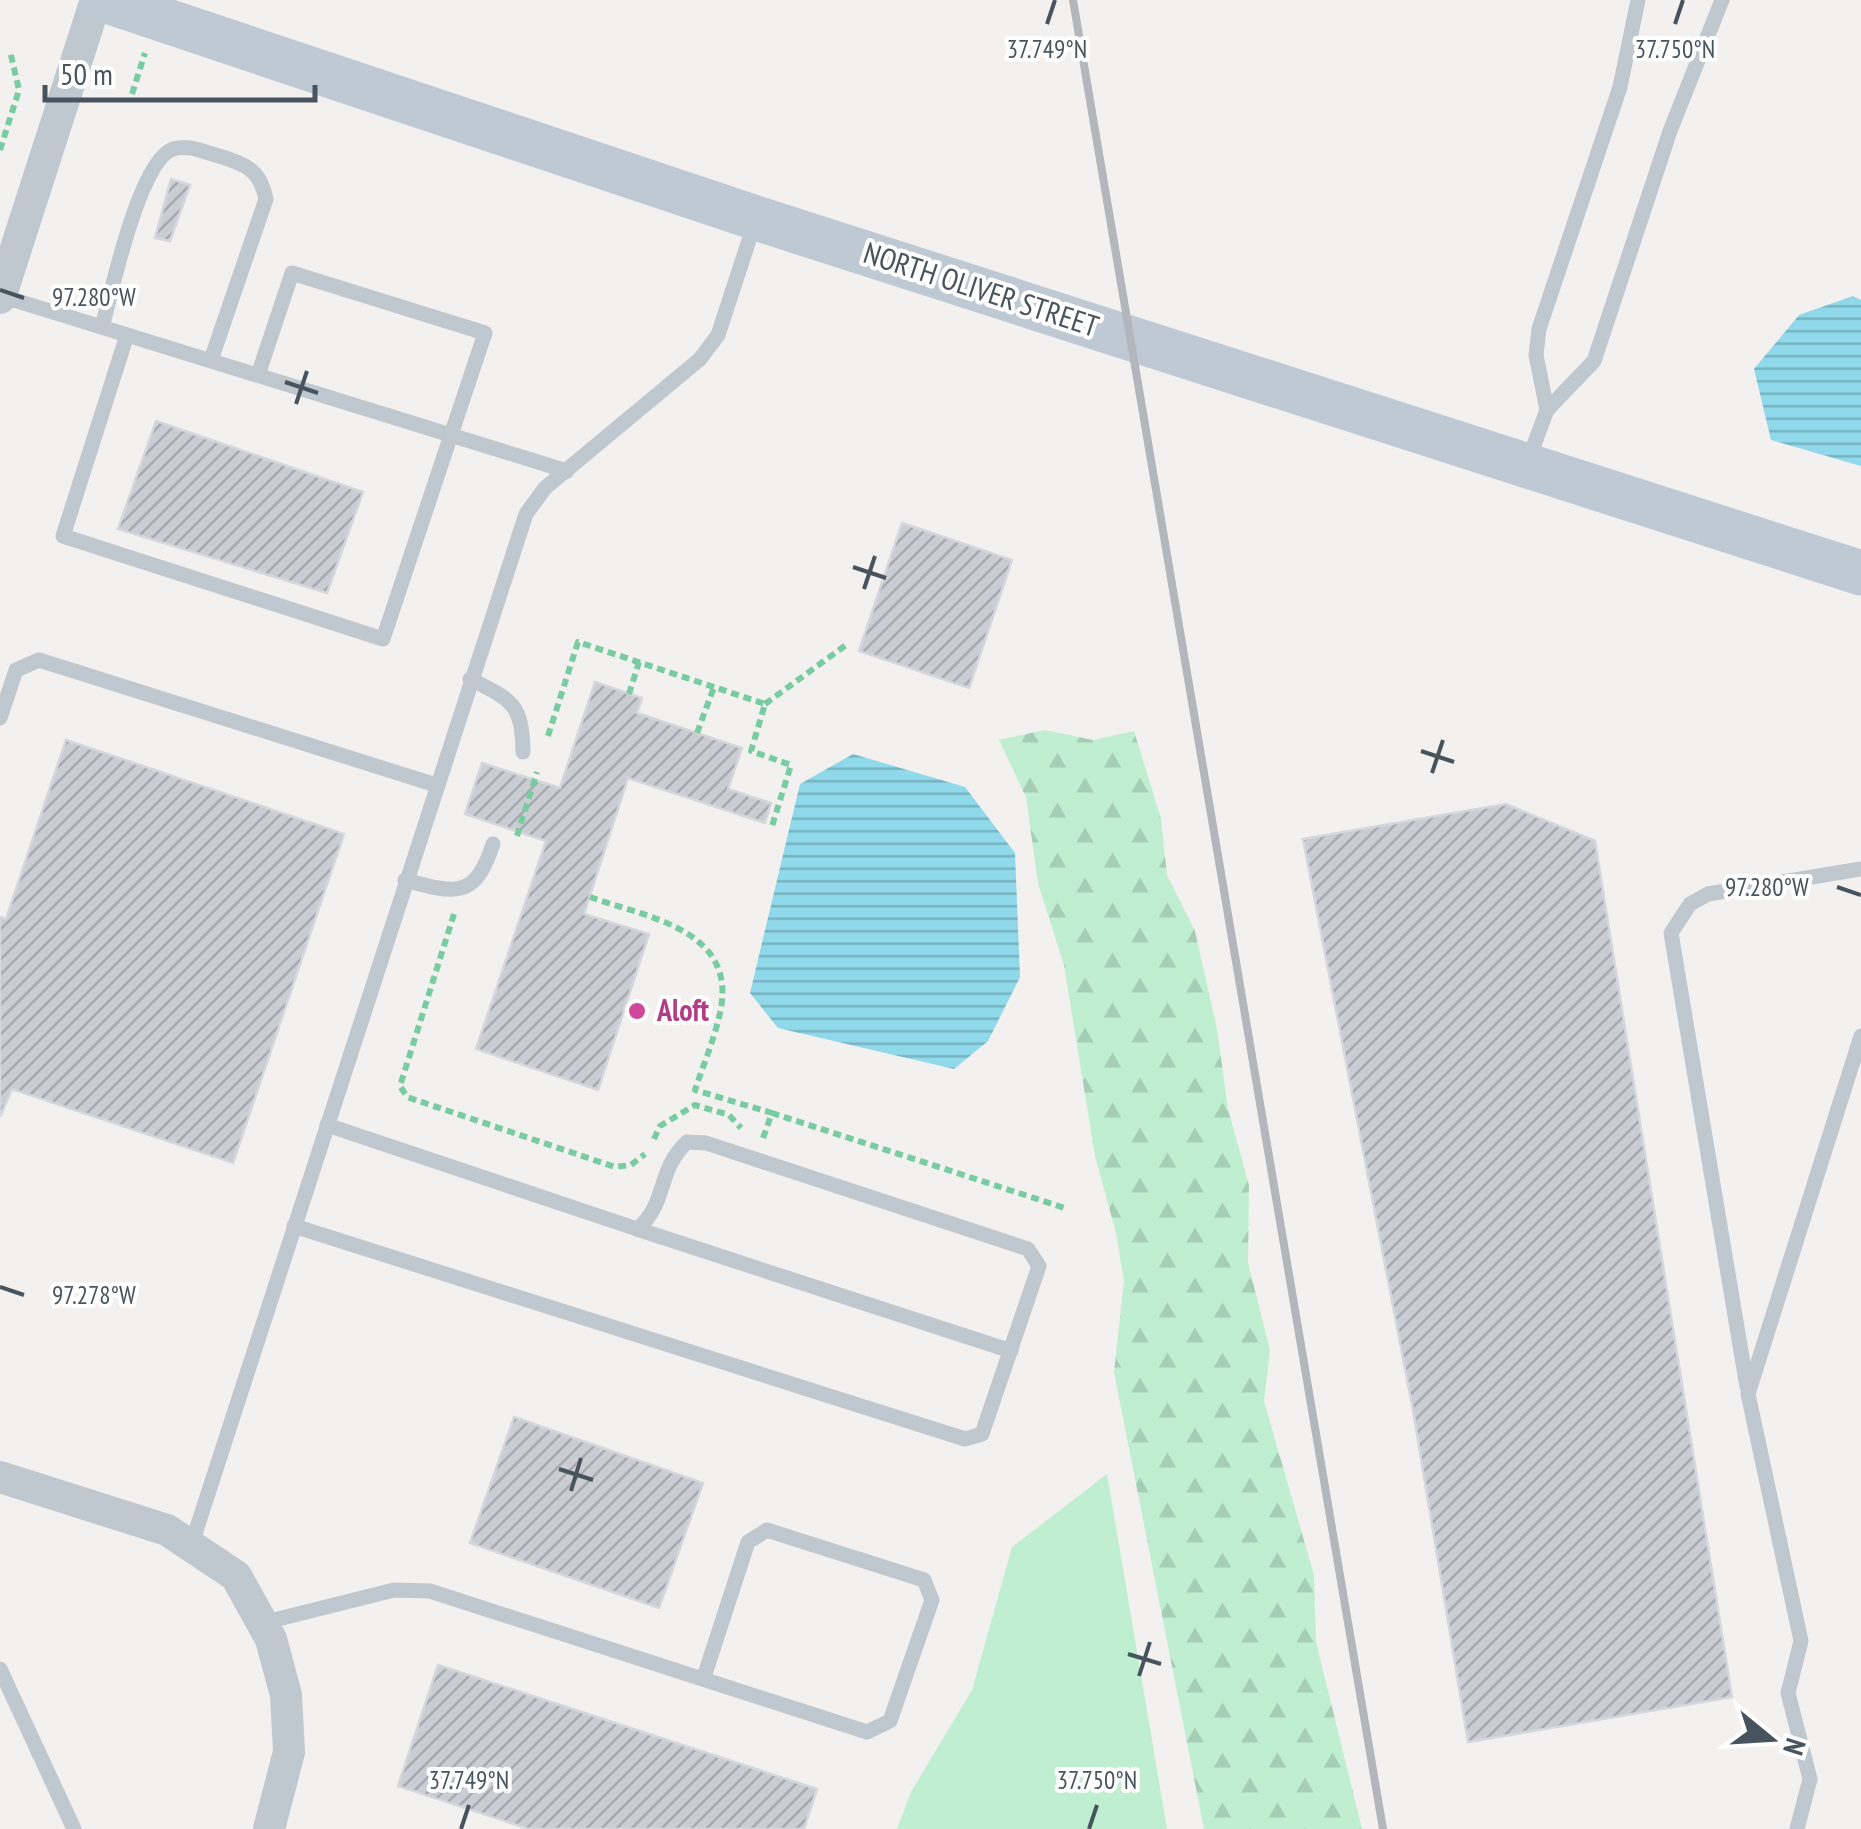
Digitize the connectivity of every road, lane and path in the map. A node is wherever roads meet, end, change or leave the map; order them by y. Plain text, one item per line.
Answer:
1 (96, 0) edge
2 (104, 0) edge
3 (1638, 0) edge
4 (1722, 0) edge
5 (10, 51) dead end
6 (0, 150) edge
7 (756, 218) junction
8 (2, 287) edge
9 (102, 327) junction
10 (128, 335) junction
11 (211, 360) junction
12 (258, 375) junction
13 (1547, 410) junction
14 (452, 435) junction
15 (1528, 463) junction
16 (567, 470) junction
17 (1861, 573) edge
18 (846, 645) dead end
19 (639, 662) junction
20 (470, 680) junction
21 (714, 687) junction
22 (629, 694) dead end
23 (766, 704) junction
24 (0, 718) edge
25 (697, 733) dead end
26 (544, 750) dead end
27 (523, 752) dead end
28 (538, 768) dead end
29 (436, 786) junction
30 (772, 826) dead end
31 (515, 841) dead end
32 (494, 844) dead end
33 (1861, 869) edge
34 (406, 880) junction
35 (590, 897) dead end
36 (467, 908) dead end
37 (1861, 1036) edge
38 (696, 1090) junction
39 (695, 1105) junction
40 (772, 1112) junction
41 (326, 1125) junction
42 (1068, 1210) dead end
43 (294, 1226) junction
44 (637, 1229) junction
45 (1011, 1351) junction
46 (1748, 1394) junction
47 (0, 1478) edge
48 (191, 1546) junction
49 (266, 1631) junction
50 (0, 1669) edge
51 (704, 1677) junction
52 (74, 1829) edge
53 (269, 1829) edge
54 (1797, 1829) edge

1 - 8 street
2 - 7 main road, NORTH OLIVER STREET
3 - 13 lane
4 - 13 lane
5 - 6 path
7 - 15 main road, NORTH OLIVER STREET
7 - 16 lane
8 - 9 lane
9 - 10 lane
9 - 11 lane
10 - 11 lane
10 - 14 lane
11 - 12 lane
12 - 14 lane
12 - 14 lane
13 - 15 lane
14 - 16 lane
15 - 17 main road, NORTH OLIVER STREET
16 - 20 lane
18 - 23 path
19 - 21 path
19 - 22 path
19 - 26 path
20 - 27 lane
20 - 29 lane
21 - 23 path
21 - 25 path
23 - 30 path
24 - 29 lane
28 - 31 path
29 - 34 lane
32 - 34 lane
33 - 46 lane
34 - 41 lane
35 - 38 path
36 - 39 path
37 - 46 lane
38 - 39 path
38 - 40 path
39 - 40 path
40 - 42 path
41 - 43 lane
41 - 44 lane
43 - 45 lane
43 - 48 lane
44 - 45 lane
44 - 45 lane
46 - 54 lane
47 - 48 street
48 - 49 street
49 - 51 lane
49 - 53 street
50 - 52 lane
51 - 51 lane

